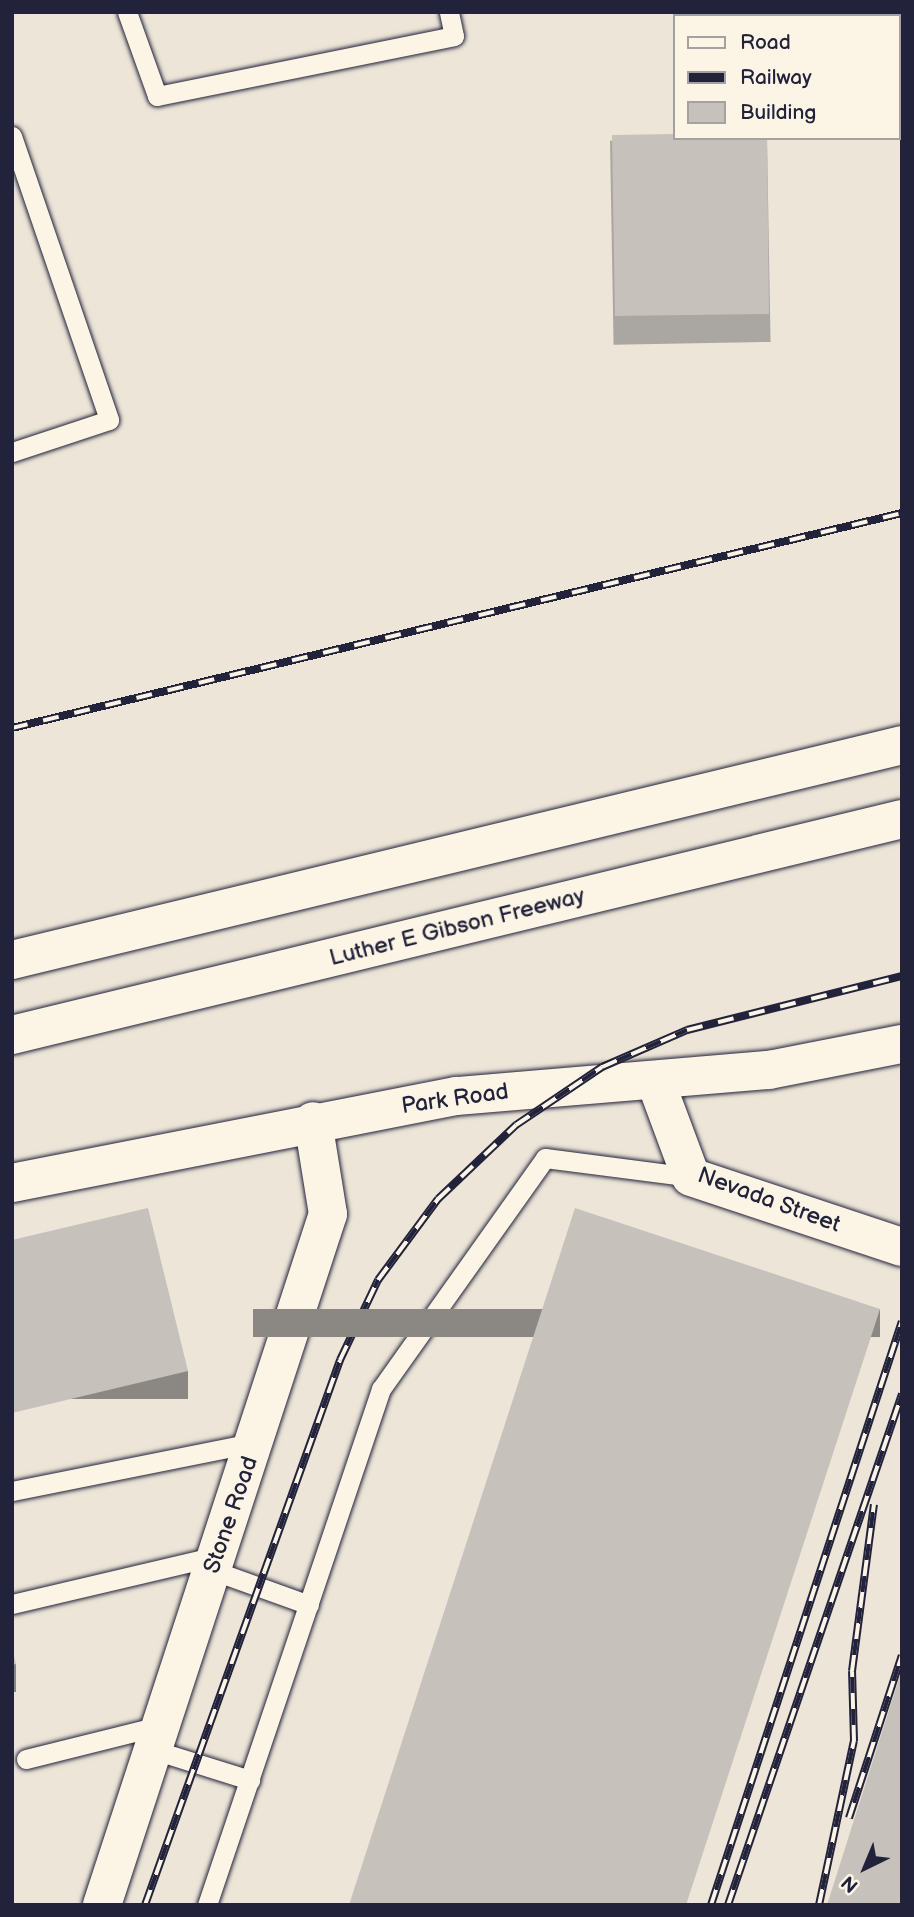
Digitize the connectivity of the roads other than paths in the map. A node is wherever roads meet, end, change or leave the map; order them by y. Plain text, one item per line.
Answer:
1 (127, 12) edge
2 (449, 12) edge
3 (12, 136) edge
4 (12, 452) edge
5 (902, 745) edge
6 (902, 819) edge
7 (12, 960) edge
8 (12, 1035) edge
9 (902, 1044) edge
10 (654, 1080) junction
11 (313, 1121) junction
12 (691, 1177) junction
13 (12, 1183) edge
14 (902, 1247) edge
15 (257, 1442) junction
16 (12, 1491) edge
17 (214, 1563) junction
18 (12, 1604) edge
19 (309, 1605) junction
20 (155, 1738) junction
21 (26, 1759) dead end
22 (250, 1780) junction
23 (102, 1905) edge
24 (207, 1905) edge

1 - 2 lane
3 - 4 lane
5 - 7 main road
6 - 8 main road, Luther E Gibson Freeway
9 - 10 main road, Park Road
10 - 11 main road, Park Road
10 - 12 main road, Nevada Street
11 - 13 main road, Park Road
11 - 15 main road, Stone Road
12 - 14 main road, Nevada Street
12 - 19 lane
15 - 16 lane
15 - 17 main road, Stone Road
17 - 18 lane
17 - 19 lane
17 - 20 main road, Stone Road
19 - 22 lane
20 - 21 lane
20 - 22 lane
20 - 23 main road, Stone Road
22 - 24 lane

